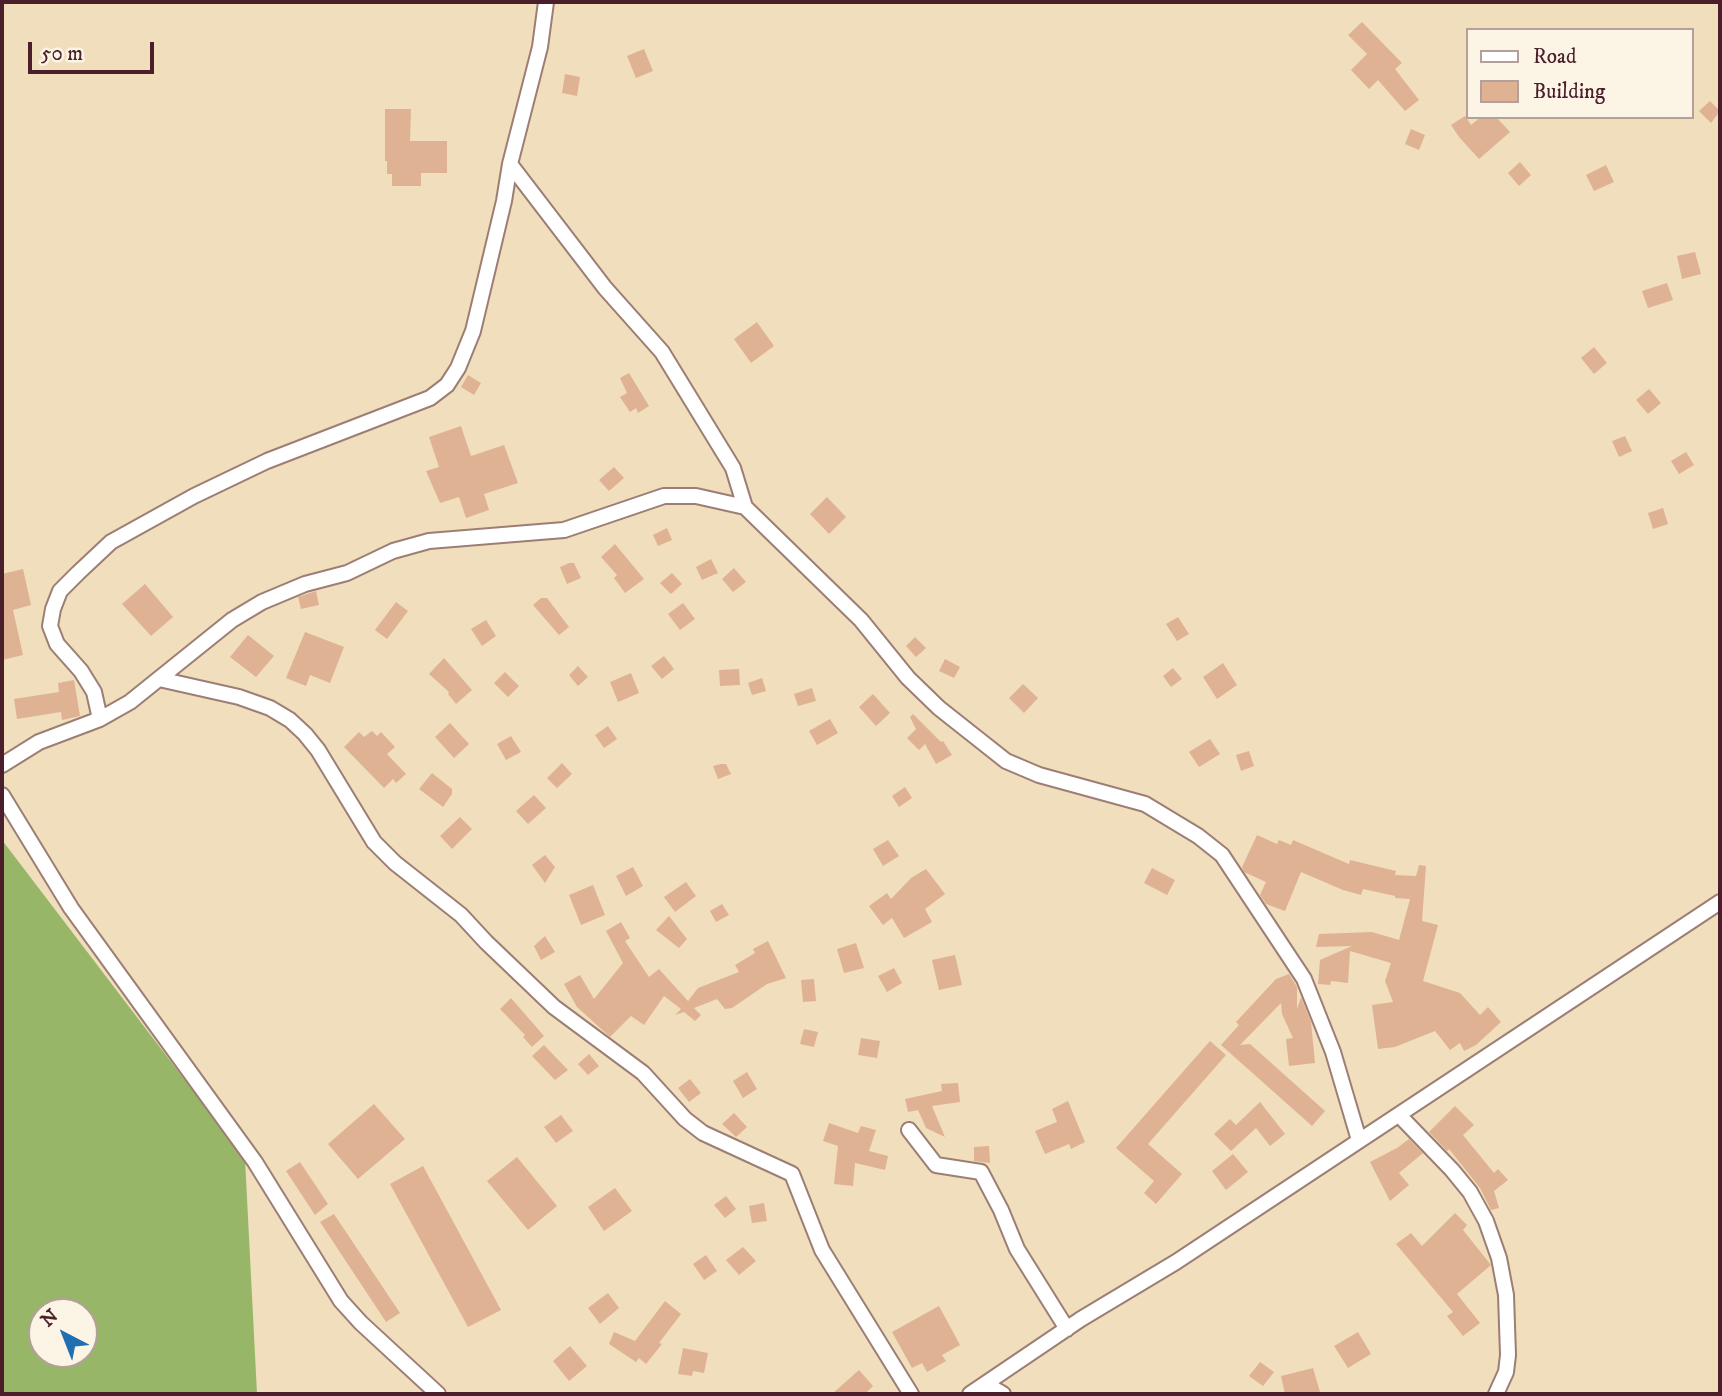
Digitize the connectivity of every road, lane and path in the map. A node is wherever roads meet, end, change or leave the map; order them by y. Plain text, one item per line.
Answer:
1 (546, 2) edge
2 (510, 164) junction
3 (745, 507) junction
4 (159, 679) junction
5 (100, 719) junction
6 (2, 765) edge
7 (2, 796) edge
8 (1720, 902) edge
9 (1399, 1115) junction
10 (909, 1130) dead end
11 (1359, 1140) junction
12 (1067, 1329) junction
13 (986, 1384) junction
14 (438, 1394) edge
15 (911, 1394) edge
16 (970, 1394) edge
17 (1003, 1394) edge
18 (1496, 1394) edge

1 - 2 street
2 - 3 street
2 - 5 street
3 - 4 street
3 - 11 street
4 - 5 street
4 - 15 street
5 - 6 street
7 - 14 street
8 - 9 street
9 - 11 street
9 - 18 street
10 - 12 street
11 - 12 street
12 - 13 street
13 - 16 street
13 - 17 street

